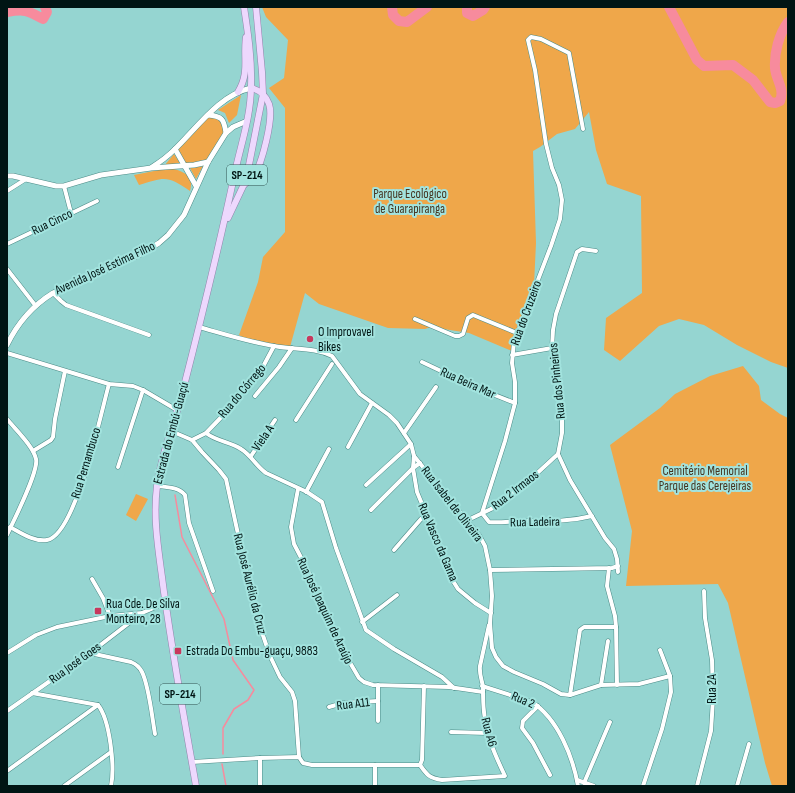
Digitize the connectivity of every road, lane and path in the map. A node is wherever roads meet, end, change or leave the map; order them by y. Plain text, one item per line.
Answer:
1 (244, 7) edge
2 (256, 7) edge
3 (247, 27) junction
4 (251, 88) junction
5 (238, 92) junction
6 (263, 94) junction
7 (208, 115) junction
8 (258, 120) junction
9 (248, 121) junction
10 (583, 129) dead end
11 (226, 133) junction
12 (175, 149) junction
13 (208, 162) junction
14 (185, 166) junction
15 (151, 168) junction
16 (7, 176) edge
17 (26, 179) junction
18 (245, 184) junction
19 (64, 186) junction
20 (196, 186) junction
21 (7, 190) edge
22 (97, 201) dead end
23 (71, 213) junction
24 (224, 226) junction
25 (7, 244) edge
26 (596, 250) dead end
27 (7, 270) edge
28 (53, 292) junction
29 (35, 305) junction
30 (415, 319) dead end
31 (199, 327) junction
32 (517, 333) junction
33 (149, 335) dead end
34 (7, 345) edge
35 (274, 346) junction
36 (292, 348) junction
37 (552, 348) junction
38 (7, 353) edge
39 (512, 355) junction
40 (333, 361) junction
41 (422, 362) dead end
42 (65, 371) junction
43 (109, 384) junction
44 (436, 387) dead end
45 (143, 390) junction
46 (255, 396) dead end
47 (372, 403) junction
48 (515, 403) junction
49 (177, 410) junction
50 (7, 419) edge
51 (275, 420) dead end
52 (296, 420) dead end
53 (171, 431) junction
54 (206, 433) junction
55 (404, 433) junction
56 (192, 440) junction
57 (411, 444) junction
58 (348, 447) dead end
59 (329, 449) dead end
60 (33, 451) junction
61 (558, 454) junction
62 (251, 456) junction
63 (414, 456) junction
64 (420, 463) junction
65 (118, 467) dead end
66 (413, 468) junction
67 (366, 485) dead end
68 (157, 486) junction
69 (298, 488) junction
70 (306, 492) junction
71 (371, 510) dead end
72 (482, 513) junction
73 (427, 516) junction
74 (592, 516) junction
75 (468, 520) junction
76 (10, 527) junction
77 (7, 535) edge
78 (394, 550) dead end
79 (618, 566) junction
80 (610, 568) junction
81 (490, 570) junction
82 (92, 579) dead end
83 (213, 591) dead end
84 (704, 591) dead end
85 (397, 595) dead end
86 (165, 603) junction
87 (142, 612) junction
88 (491, 613) junction
89 (110, 616) junction
90 (362, 622) junction
91 (490, 623) junction
92 (616, 627) junction
93 (608, 640) dead end
94 (660, 650) dead end
95 (7, 653) edge
96 (90, 653) junction
97 (670, 676) junction
98 (378, 685) junction
99 (601, 685) junction
100 (617, 685) junction
101 (424, 686) junction
102 (482, 686) junction
103 (454, 688) junction
104 (483, 692) junction
105 (32, 693) junction
106 (570, 695) junction
107 (378, 701) junction
108 (98, 705) junction
109 (538, 706) junction
110 (329, 707) dead end
111 (7, 711) edge
112 (378, 721) dead end
113 (610, 722) dead end
114 (451, 732) dead end
115 (487, 733) junction
116 (155, 734) dead end
117 (749, 744) dead end
118 (112, 752) junction
119 (299, 757) junction
120 (260, 758) junction
121 (192, 762) junction
122 (375, 765) junction
123 (420, 765) junction
124 (7, 771) edge
125 (550, 775) dead end
126 (577, 780) junction
127 (584, 783) junction
128 (64, 786) edge
129 (111, 786) edge
130 (196, 786) edge
131 (260, 786) edge
132 (375, 786) edge
133 (578, 786) edge
134 (594, 786) edge
135 (643, 786) edge
136 (697, 786) edge
137 (737, 786) edge

1 - 3 main road, Estrada do Embú-Guaçú / SP-214
2 - 6 main road, Estrada do Embú-Guaçú / SP-214
3 - 4 main road, Estrada do Embú-Guaçú / SP-214
3 - 5 main road
4 - 5 street
4 - 6 main road
4 - 9 main road, Estrada do Embú-Guaçú / SP-214
5 - 7 street
6 - 8 main road, Estrada do Embú-Guaçú / SP-214
6 - 18 main road
7 - 11 street
7 - 12 street
8 - 9 main road
8 - 18 main road, Estrada do Embú-Guaçú / SP-214
9 - 11 street, Avenida José Estima Filho
9 - 24 main road, Estrada do Embú-Guaçú / SP-214
10 - 32 street, Rua do Cruzeiro
11 - 13 street, Avenida José Estima Filho
12 - 14 street
12 - 15 street
13 - 14 street
13 - 20 street, Avenida José Estima Filho
14 - 15 street
14 - 20 street
15 - 19 street
16 - 17 street
17 - 19 street
17 - 21 street
18 - 24 main road, Estrada do Embú-Guaçú / SP-214
19 - 23 street
20 - 28 street, Avenida José Estima Filho
22 - 23 street, Rua Cinco
23 - 25 street, Rua Cinco
24 - 31 main road, Estrada do Embú-Guaçú / SP-214
26 - 37 street, Rua dos Pinheiros
27 - 29 street
28 - 29 street, Avenida José Estima Filho
28 - 33 street
29 - 34 street, Avenida José Estima Filho
30 - 32 street
31 - 35 street
31 - 49 main road, Estrada do Embú-Guaçú / SP-214
32 - 39 street, Rua do Cruzeiro
35 - 36 street
35 - 54 street, Rua do Córrego
36 - 40 street
36 - 46 street
37 - 39 street
37 - 61 street, Rua dos Pinheiros
38 - 42 street
39 - 48 street, Rua do Cruzeiro
40 - 47 street, Rua Isabel de Oliveira
40 - 52 street
41 - 48 street, Rua Beira Mar
42 - 43 street
42 - 60 street
43 - 45 street
43 - 76 street, Rua Pernambuco
44 - 55 street
45 - 49 street
45 - 65 street
47 - 55 street, Rua Isabel de Oliveira
47 - 58 street
48 - 72 street, Rua do Cruzeiro
49 - 53 main road, Estrada do Embú-Guaçú / SP-214
50 - 60 street
51 - 62 street, Viela A
53 - 56 street, Rua José Aurélio da Cruz
53 - 68 main road, Estrada do Embú-Guaçú / SP-214
54 - 56 street, Rua do Córrego
54 - 62 street
55 - 57 street, Rua Isabel de Oliveira
56 - 119 street, Rua José Aurélio da Cruz
57 - 63 street, Rua Isabel de Oliveira
57 - 67 street
59 - 70 street
60 - 76 street
61 - 72 street, Rua 2 Irmaos
61 - 74 street
62 - 69 street
63 - 64 street, Rua Isabel de Oliveira
63 - 66 street, Rua Vasco da Gama
64 - 66 street
64 - 75 street, Rua Isabel de Oliveira
66 - 71 street
66 - 73 street, Rua Vasco da Gama
68 - 83 street
68 - 86 main road, Estrada do Embú-Guaçú / SP-214
69 - 70 street
69 - 98 street, Rua José Joaquim de Araújo
70 - 90 street
72 - 74 street, Rua Ladeira
72 - 75 street, Rua 2 Irmaos
73 - 78 street
73 - 88 street, Rua Vasco da Gama
74 - 79 street
75 - 81 street, Rua Isabel de Oliveira
76 - 77 street
79 - 80 street
79 - 80 street
80 - 81 street
80 - 92 street
81 - 88 street, Rua Isabel de Oliveira
82 - 89 street
84 - 136 street, Rua 2A
85 - 90 street
86 - 87 street
86 - 121 main road, Estrada do Embú-Guaçú / SP-214
87 - 89 street
87 - 96 street, Rua José Goes
88 - 91 street, Rua Isabel de Oliveira
89 - 95 street
90 - 103 street
91 - 102 street
91 - 106 street, Rua Isabel de Oliveira
92 - 100 street
92 - 106 street
93 - 99 street
94 - 97 street
96 - 105 street, Rua José Goes
96 - 116 street
97 - 100 street
97 - 135 street
98 - 101 street, Rua José Joaquim de Araújo
98 - 107 street
99 - 100 street
99 - 106 street
101 - 103 street, Rua José Joaquim de Araújo
101 - 123 street
102 - 104 street, Rua A6
102 - 109 street, Rua 2
103 - 104 street, Rua José Joaquim de Araújo
104 - 115 street, Rua A6
105 - 108 street
105 - 111 street, Rua José Goes
107 - 110 street, Rua A11
107 - 112 street
108 - 118 street
108 - 124 street
109 - 125 street
109 - 126 street, Rua 2
113 - 127 street
114 - 115 street
115 - 123 street, Rua A6
117 - 137 street
118 - 128 street
118 - 129 street
119 - 120 street
119 - 122 street
120 - 121 street
120 - 131 street
121 - 130 main road, Estrada do Embú-Guaçú / SP-214
122 - 123 street
122 - 132 street
126 - 127 street
126 - 133 street, Rua 2
127 - 134 street

